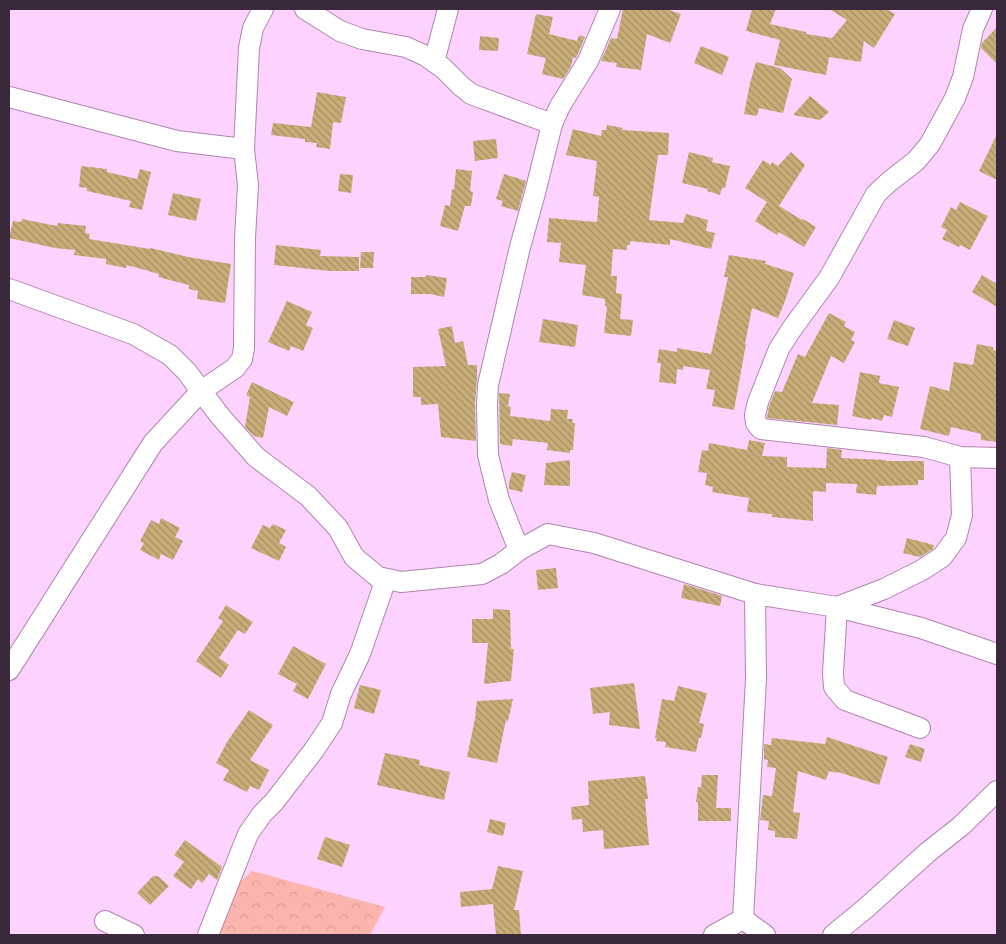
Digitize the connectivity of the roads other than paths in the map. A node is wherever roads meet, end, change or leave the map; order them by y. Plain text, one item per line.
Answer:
1 (263, 9) edge
2 (305, 9) edge
3 (448, 9) edge
4 (610, 9) edge
5 (982, 9) edge
6 (434, 62) junction
7 (9, 98) edge
8 (552, 124) junction
9 (244, 149) junction
10 (9, 289) edge
11 (201, 391) junction
12 (960, 457) junction
13 (997, 458) edge
14 (519, 550) junction
15 (386, 579) junction
16 (755, 594) junction
17 (838, 607) junction
18 (997, 654) edge
19 (9, 670) edge
20 (920, 728) dead end
21 (997, 791) edge
22 (743, 919) junction
23 (105, 921) dead end
24 (836, 934) edge
25 (134, 935) edge
26 (208, 935) edge
27 (714, 935) edge
28 (765, 935) edge

1 - 9 street
2 - 6 street
3 - 6 street
4 - 8 street
5 - 12 street
6 - 8 street
7 - 9 street
8 - 14 street
9 - 11 street
10 - 11 street
11 - 15 street
11 - 19 street
12 - 13 street
12 - 17 street
14 - 15 street
14 - 16 street
15 - 26 street
16 - 17 street
16 - 22 street
17 - 18 street
17 - 20 street
21 - 24 street
22 - 27 street
22 - 28 street
23 - 25 street

